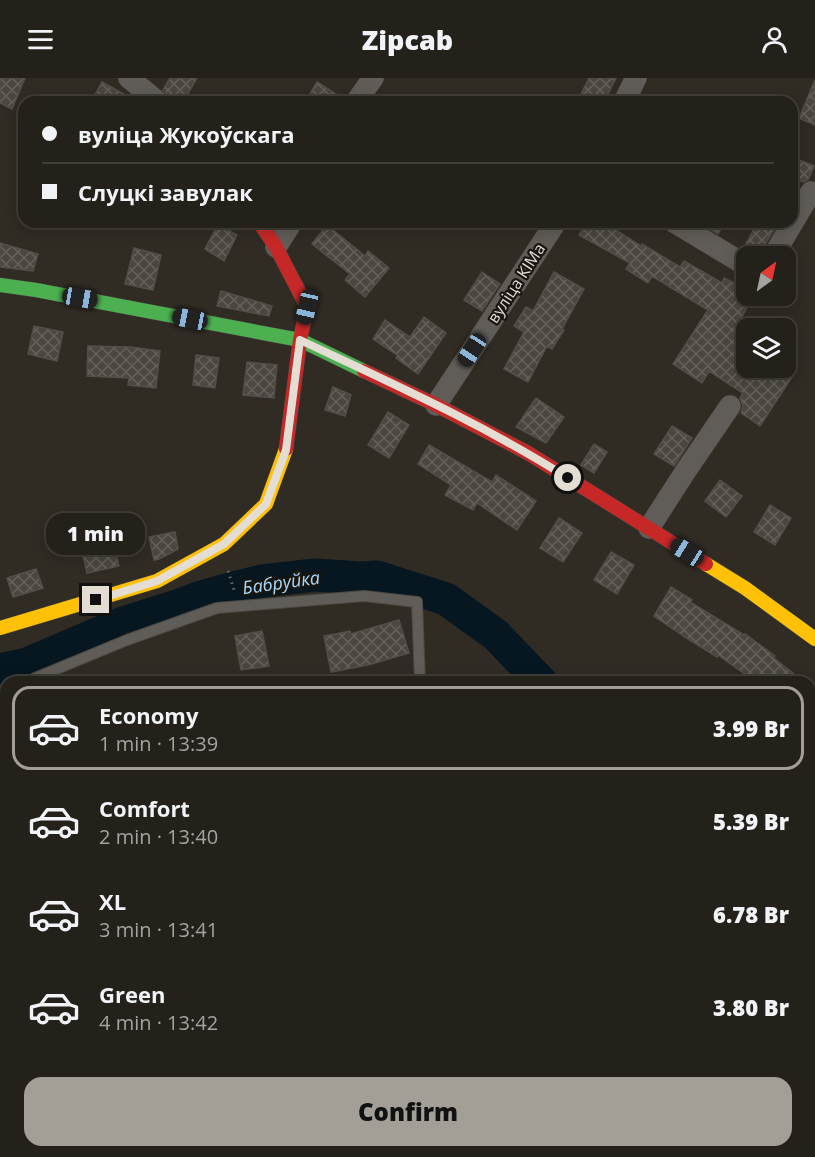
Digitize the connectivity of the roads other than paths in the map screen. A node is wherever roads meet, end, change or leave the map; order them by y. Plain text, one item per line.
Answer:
1 (129, 78) edge
2 (373, 78) edge
3 (636, 78) edge
4 (151, 96) edge
5 (360, 96) edge
6 (627, 96) edge
7 (811, 192) dead end
8 (798, 214) edge
9 (263, 228) edge
10 (288, 228) edge
11 (552, 228) edge
12 (684, 228) edge
13 (790, 228) edge
14 (779, 246) edge
15 (276, 247) junction
16 (736, 259) edge
17 (0, 285) edge
18 (300, 340) junction
19 (436, 405) junction
20 (730, 406) dead end
21 (649, 528) junction
22 (0, 628) edge
23 (815, 639) edge
24 (40, 676) edge
25 (420, 676) edge

1 - 4 street
2 - 5 street
3 - 6 street
7 - 8 street
9 - 15 street
10 - 15 street
11 - 19 street, вуліца КІМа
12 - 16 street
13 - 14 street
15 - 18 street
17 - 18 street
18 - 19 street
18 - 22 street
19 - 21 street
20 - 21 street
21 - 23 street
24 - 25 lane

